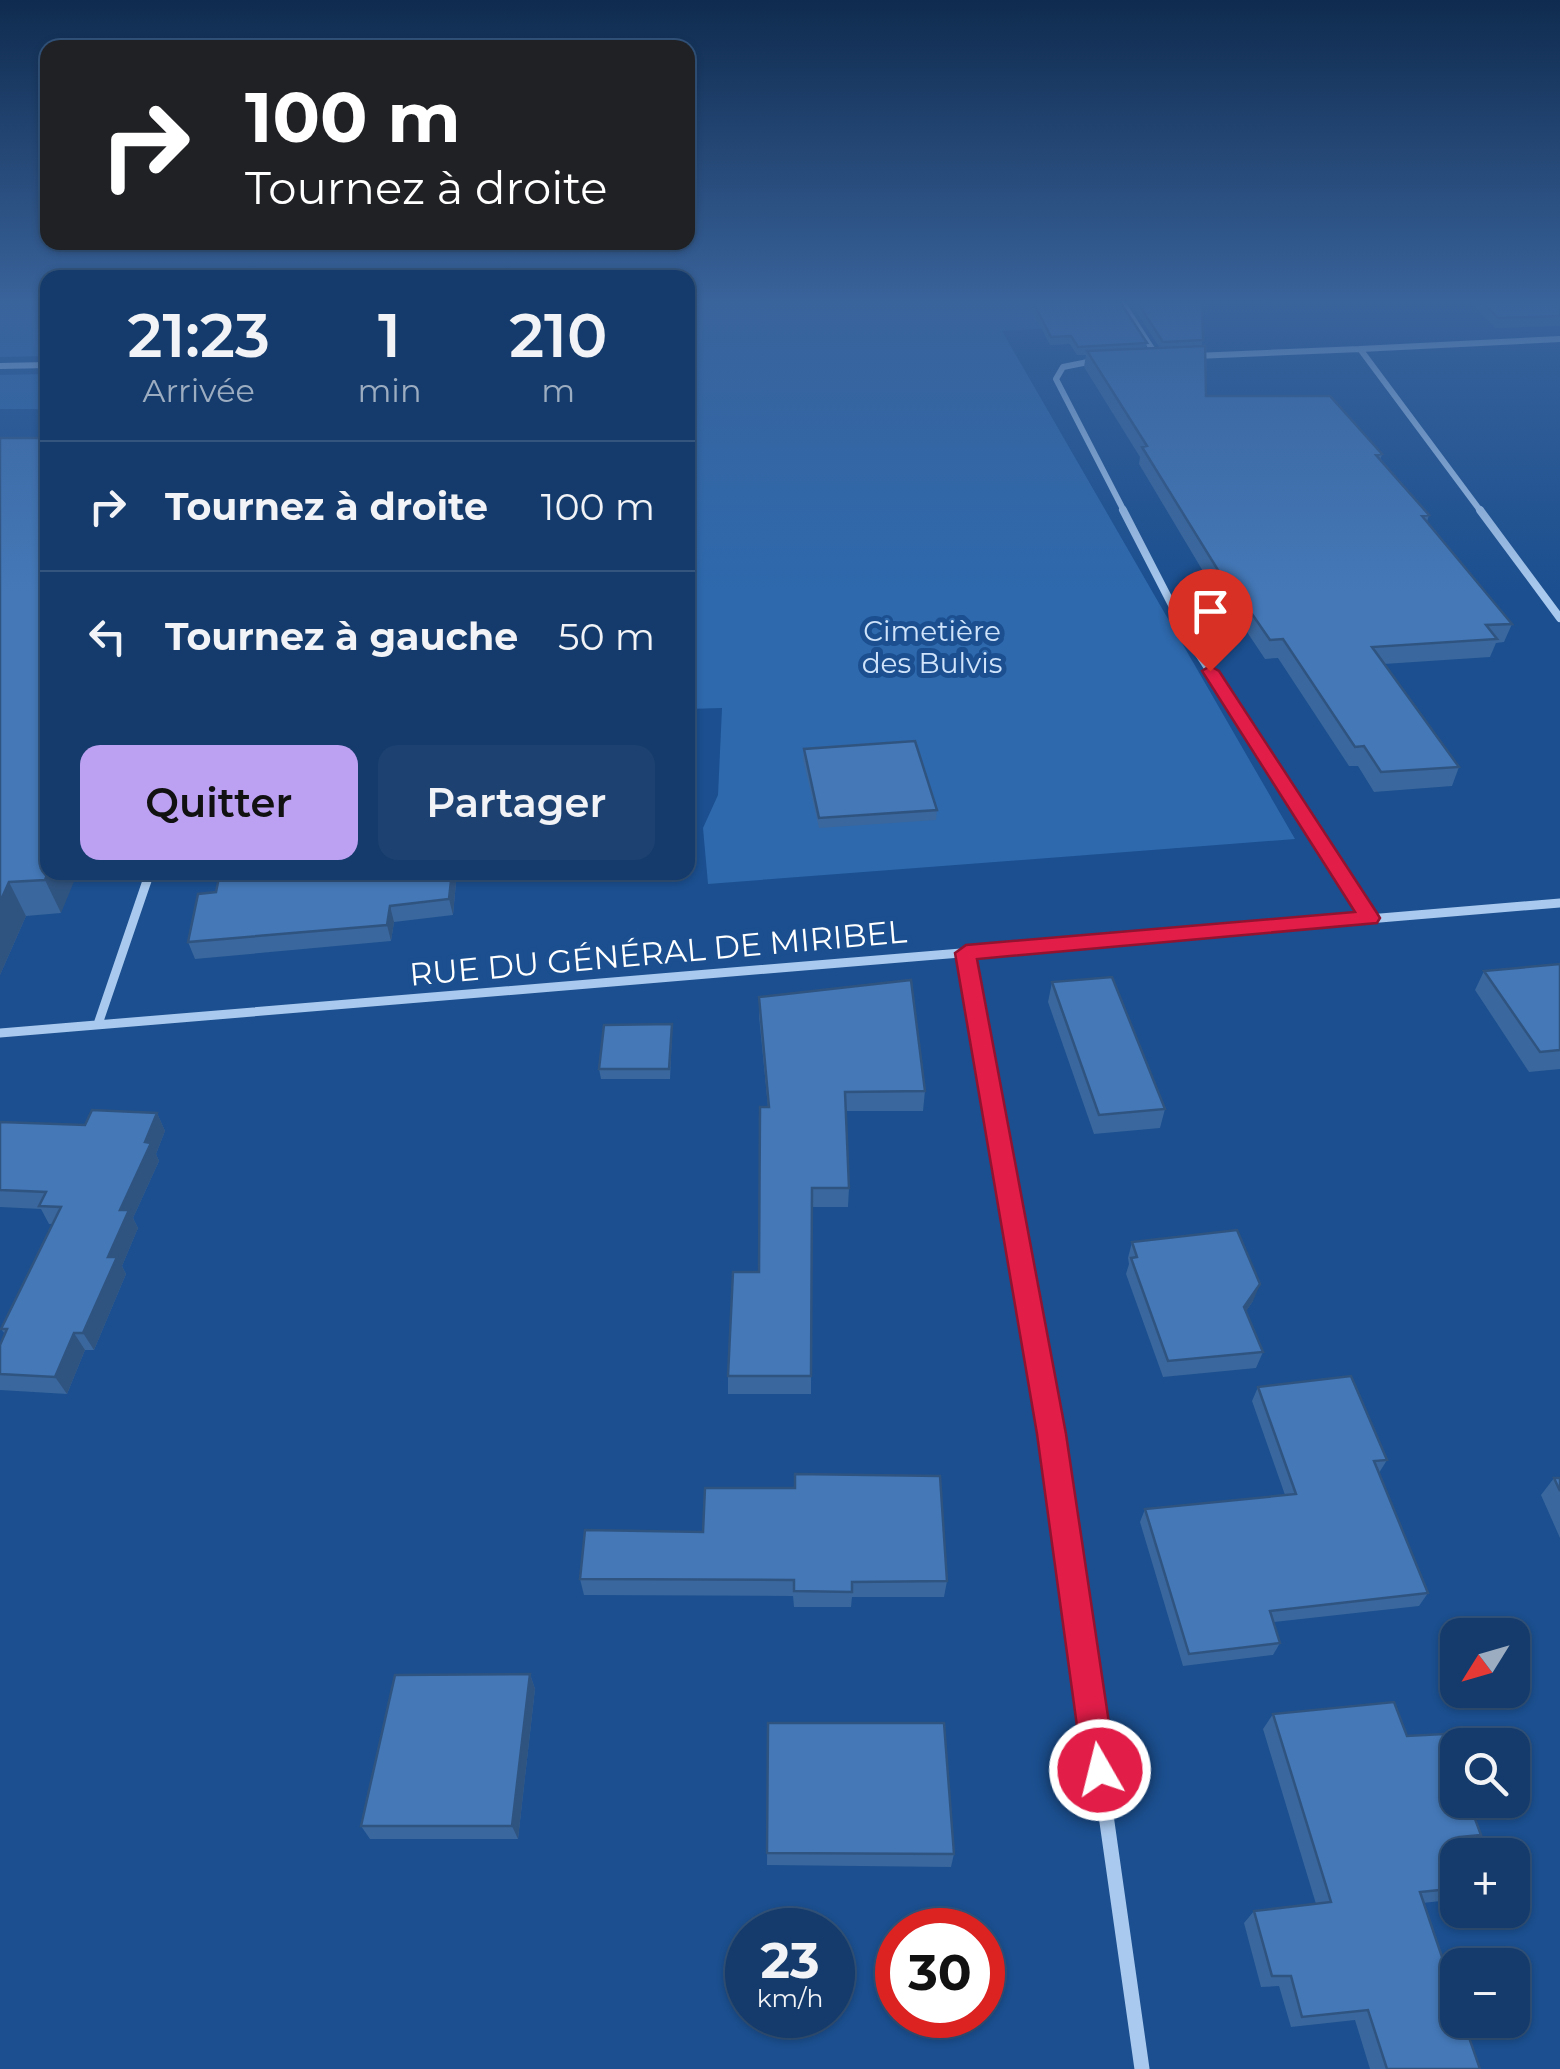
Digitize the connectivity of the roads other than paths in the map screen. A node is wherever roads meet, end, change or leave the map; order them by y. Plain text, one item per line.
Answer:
1 (1066, 399) edge
2 (1397, 399) edge
3 (1560, 618) edge
4 (147, 880) edge
5 (1560, 902) edge
6 (1370, 918) junction
7 (966, 953) junction
8 (98, 1024) junction
9 (0, 1033) edge
10 (1142, 2069) edge

1 - 6 street
2 - 3 street
4 - 8 street
5 - 6 street, RUE DU GÉNÉRAL DE MIRIBEL
6 - 7 street, RUE DU GÉNÉRAL DE MIRIBEL
7 - 8 street, RUE DU GÉNÉRAL DE MIRIBEL
7 - 10 street
8 - 9 street, RUE DU GÉNÉRAL DE MIRIBEL

